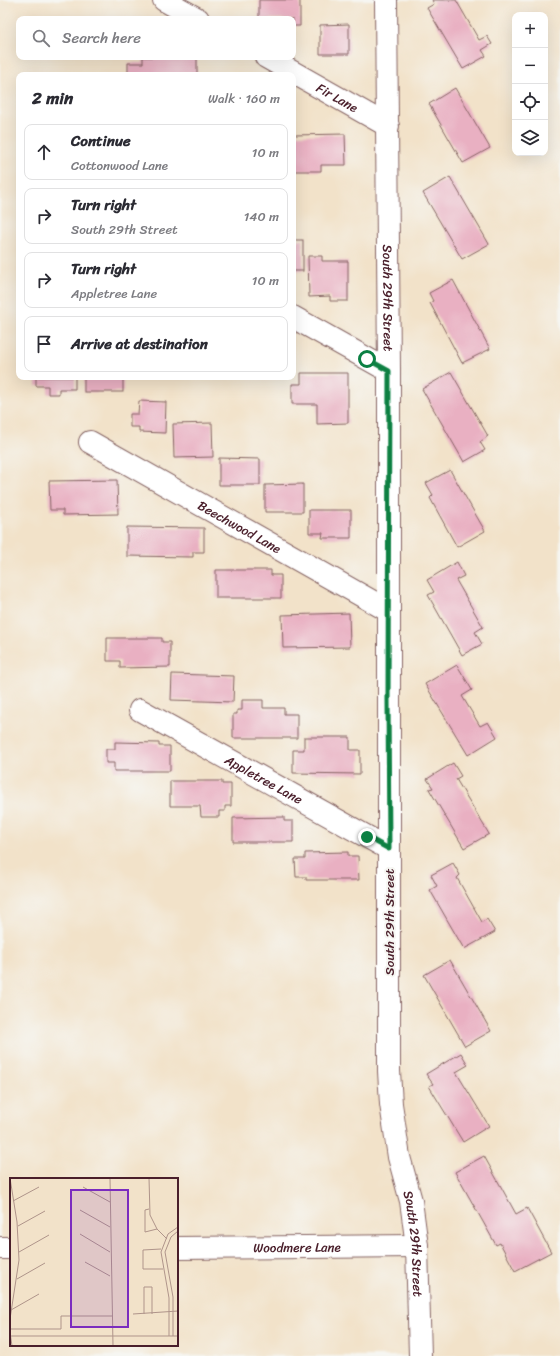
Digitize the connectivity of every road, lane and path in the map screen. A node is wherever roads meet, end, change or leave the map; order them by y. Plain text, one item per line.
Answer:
1 (164, 0) edge
2 (386, 0) edge
3 (193, 16) edge
4 (271, 60) edge
5 (293, 72) edge
6 (296, 74) edge
7 (388, 126) junction
8 (296, 319) edge
9 (389, 371) junction
10 (90, 442) dead end
11 (389, 611) junction
12 (140, 710) dead end
13 (389, 849) junction
14 (417, 1246) junction
15 (178, 1248) edge
16 (420, 1356) edge

1 - 3 street
2 - 7 street, South 29th Street
4 - 5 street, Fir Lane
6 - 7 street, Fir Lane
7 - 9 street, South 29th Street
8 - 9 street
9 - 11 street, South 29th Street
10 - 11 street, Beechwood Lane
11 - 13 street, South 29th Street
12 - 13 street, Appletree Lane
13 - 14 street, South 29th Street
14 - 15 street, Woodmere Lane
14 - 16 street, South 29th Street

